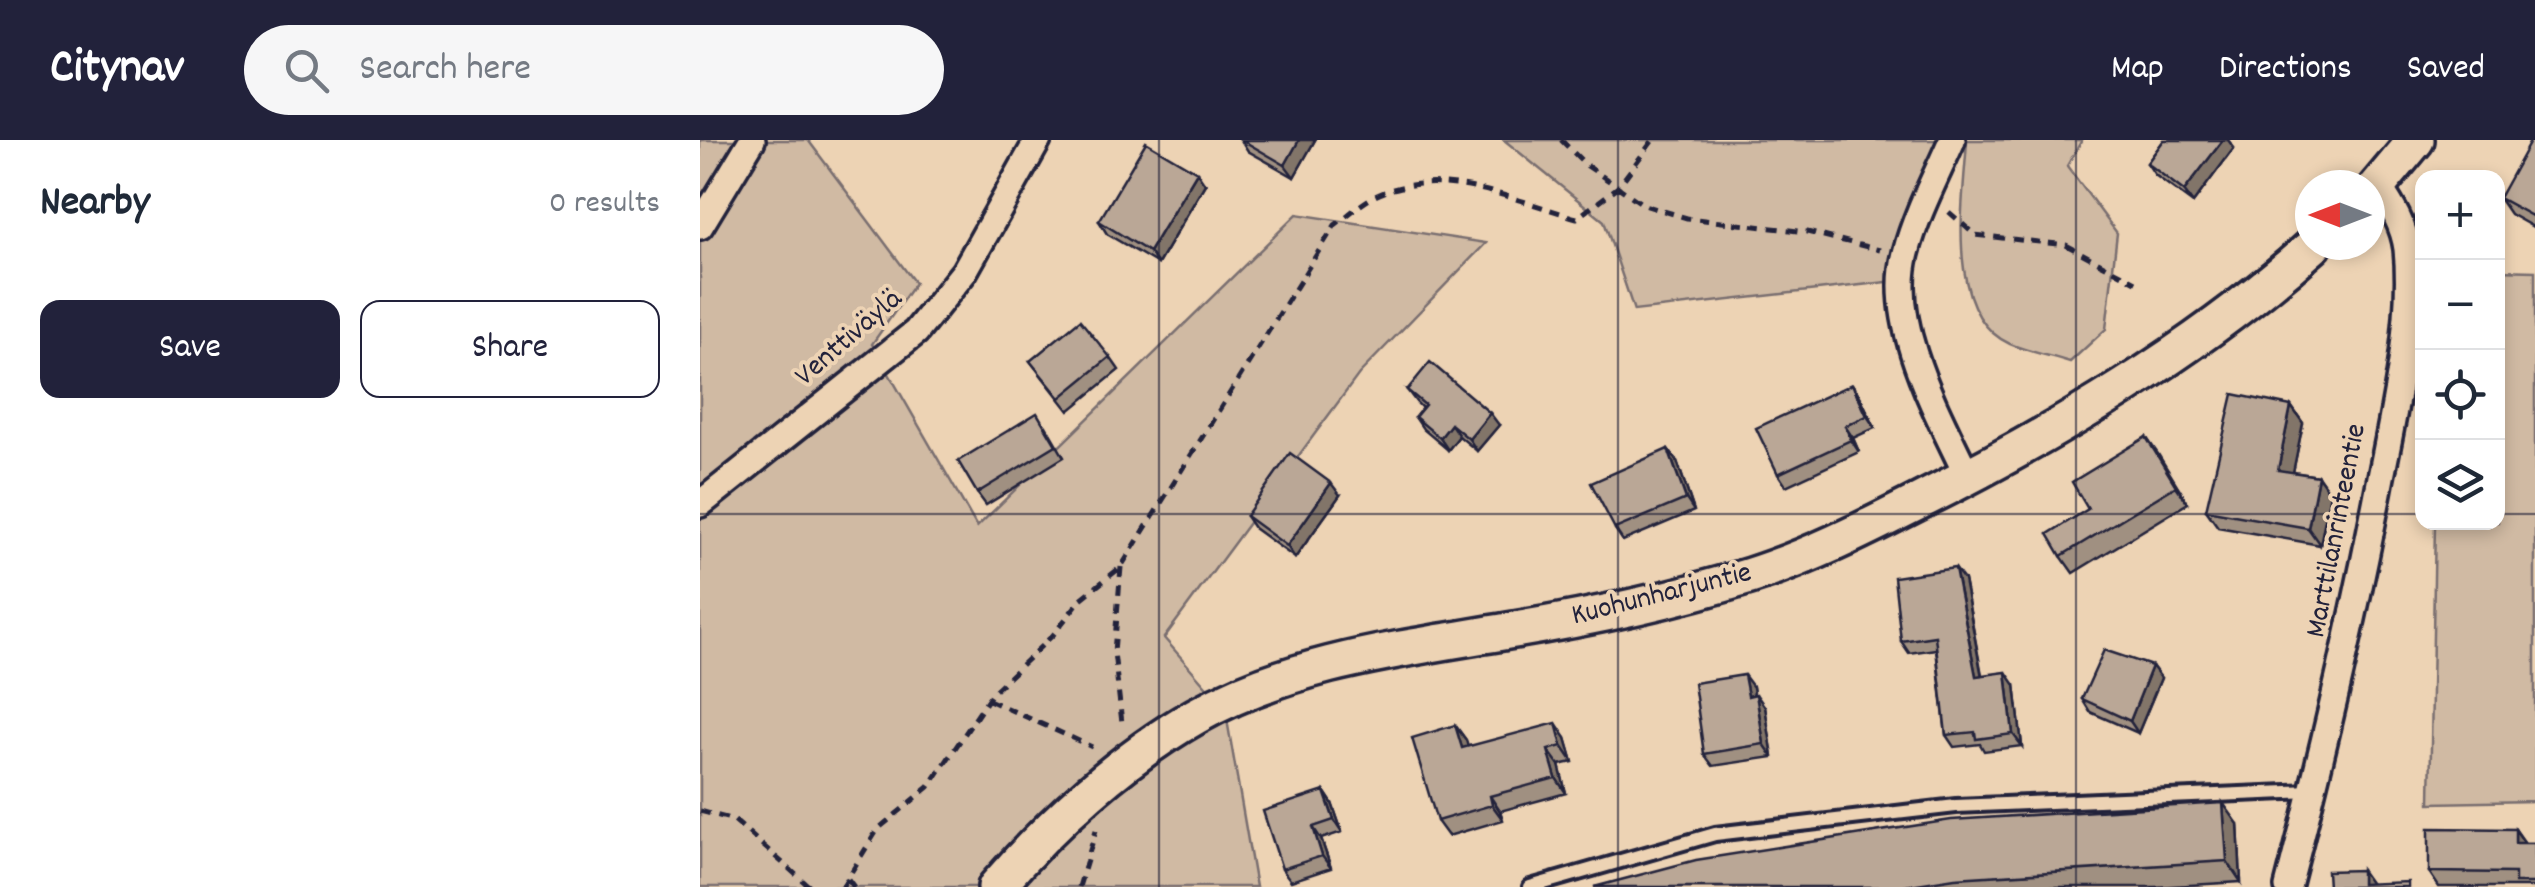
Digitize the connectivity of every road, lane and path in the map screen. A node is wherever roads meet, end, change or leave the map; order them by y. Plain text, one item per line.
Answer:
1 (752, 140) edge
2 (1038, 140) edge
3 (1561, 140) edge
4 (1653, 140) edge
5 (1952, 140) edge
6 (2416, 140) edge
7 (2385, 178) edge
8 (1618, 187) junction
9 (1928, 193) junction
10 (2385, 201) edge
11 (700, 226) edge
12 (1904, 256) junction
13 (2298, 260) edge
14 (2136, 282) dead end
15 (1968, 478) junction
16 (700, 504) edge
17 (1121, 567) junction
18 (988, 700) junction
19 (1127, 762) junction
20 (2312, 792) junction
21 (1088, 798) junction
22 (700, 811) edge
23 (848, 879) junction
24 (810, 887) edge
25 (842, 887) edge
26 (854, 887) edge
27 (996, 887) edge
28 (1079, 887) edge
29 (1530, 887) edge
30 (2288, 887) edge

1 - 11 street
2 - 16 street, Venttiväylä
3 - 8 path
4 - 8 path
5 - 9 street
6 - 7 main road
8 - 12 path
8 - 17 path
9 - 12 street
9 - 14 path
10 - 20 street, Marttilanrinteentie
12 - 15 street
13 - 15 main road, Kuohunharjuntie
15 - 19 main road, Kuohunharjuntie
17 - 18 path
17 - 19 path
18 - 19 path
18 - 23 path
19 - 21 main road, Kuohunharjuntie
20 - 29 lane
20 - 30 street, Marttilanrinteentie
21 - 27 main road, Kuohunharjuntie
21 - 28 path
22 - 24 path
23 - 25 path
23 - 26 path

